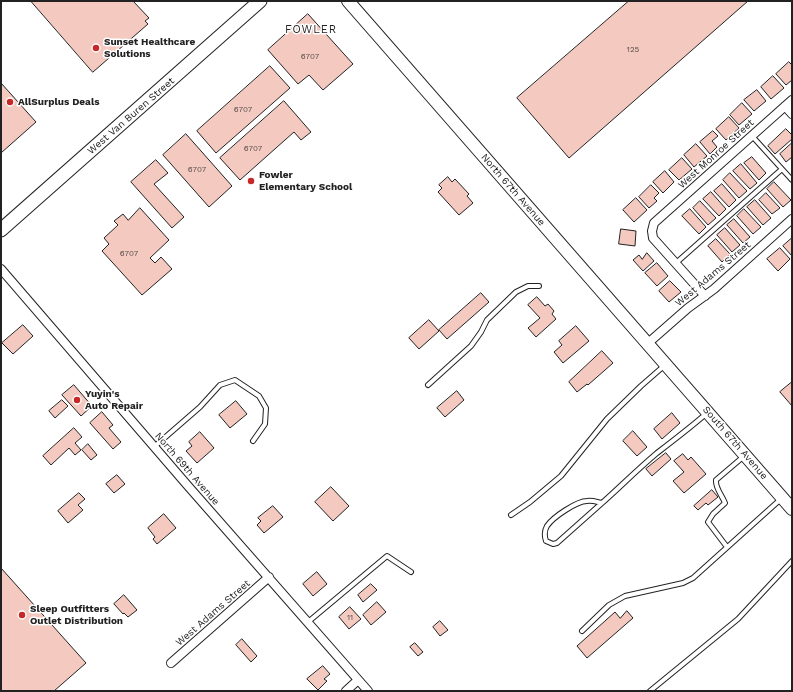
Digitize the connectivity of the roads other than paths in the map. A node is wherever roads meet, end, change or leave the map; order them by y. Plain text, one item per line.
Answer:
1 (260, 1) edge
2 (348, 1) edge
3 (792, 100) edge
4 (785, 106) junction
5 (792, 114) edge
6 (751, 136) junction
7 (782, 169) junction
8 (792, 180) edge
9 (792, 219) edge
10 (1, 230) edge
11 (675, 263) junction
12 (1, 269) edge
13 (539, 286) dead end
14 (705, 296) junction
15 (647, 344) junction
16 (666, 365) junction
17 (677, 378) joint
18 (428, 385) dead end
19 (708, 413) junction
20 (253, 441) dead end
21 (154, 447) junction
22 (745, 455) junction
23 (782, 498) junction
24 (602, 502) junction
25 (792, 509) edge
26 (511, 514) dead end
27 (727, 547) junction
28 (792, 561) edge
29 (411, 572) dead end
30 (269, 577) junction
31 (308, 622) junction
32 (582, 631) dead end
33 (171, 663) dead end
34 (358, 680) junction
35 (346, 691) edge
36 (368, 691) edge
37 (650, 691) edge

1 - 10 main road, West Van Buren Street
2 - 15 main road, North 67th Avenue
3 - 4 street, West Monroe Street
4 - 5 street
4 - 6 street, West Monroe Street
6 - 7 lane
6 - 11 street, West Monroe Street
7 - 8 lane
7 - 11 lane
9 - 14 street, West Adams Street
11 - 14 street
12 - 21 street, North 69th Avenue
13 - 18 lane
14 - 15 street, West Adams Street
15 - 16 main road, North 67th Avenue
16 - 17 main road, North 67th Avenue
16 - 26 lane
17 - 19 main road, South 67th Avenue
19 - 22 main road, South 67th Avenue
19 - 24 lane
20 - 21 lane
21 - 30 street, North 69th Avenue
22 - 23 main road, South 67th Avenue
22 - 27 lane
23 - 25 main road, South 67th Avenue
23 - 27 lane
24 - 24 lane
27 - 32 lane
28 - 37 lane
29 - 31 lane
30 - 31 street, North 69th Avenue
30 - 33 street, West Adams Street
31 - 34 street, North 69th Avenue
34 - 35 street
34 - 36 street, North 69th Avenue

